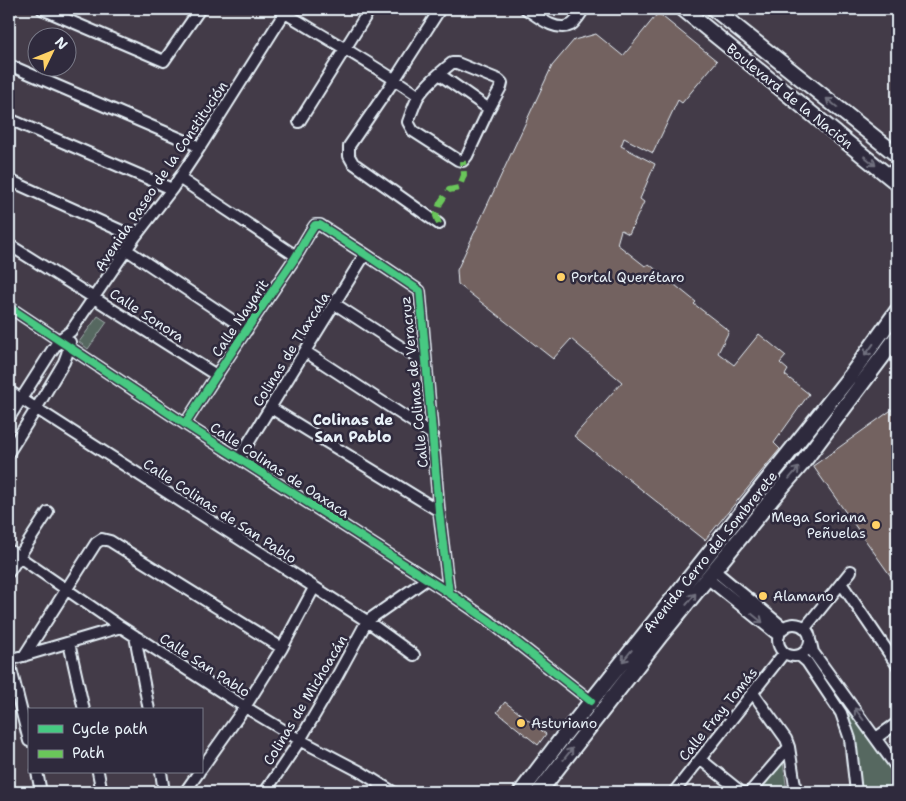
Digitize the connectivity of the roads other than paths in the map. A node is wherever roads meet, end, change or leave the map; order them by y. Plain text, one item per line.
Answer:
1 (42, 9) edge
2 (200, 9) edge
3 (370, 9) edge
4 (440, 9) edge
5 (526, 9) edge
6 (584, 9) edge
7 (682, 9) edge
8 (714, 9) edge
9 (286, 11) edge
10 (345, 48) junction
11 (9, 65) edge
12 (439, 74) junction
13 (395, 79) junction
14 (419, 96) junction
15 (489, 109) junction
16 (9, 119) edge
17 (299, 122) dead end
18 (200, 147) junction
19 (897, 155) edge
20 (179, 178) junction
21 (9, 180) edge
22 (897, 183) edge
23 (172, 189) junction
24 (439, 224) dead end
25 (315, 225) joint
26 (135, 237) junction
27 (11, 246) dead end
28 (127, 250) junction
29 (365, 254) junction
30 (296, 256) junction
31 (94, 298) junction
32 (335, 304) junction
33 (9, 307) edge
34 (897, 311) edge
35 (247, 330) junction
36 (71, 331) junction
37 (897, 337) edge
38 (59, 340) junction
39 (69, 346) junction
40 (306, 352) junction
41 (426, 363) junction
42 (216, 375) junction
43 (9, 392) edge
44 (21, 399) junction
45 (271, 408) junction
46 (36, 409) junction
47 (9, 418) edge
48 (186, 424) junction
49 (433, 436) junction
50 (9, 452) edge
51 (239, 458) junction
52 (439, 511) junction
53 (48, 512) dead end
54 (9, 550) edge
55 (18, 557) junction
56 (851, 571) dead end
57 (9, 572) edge
58 (711, 574) junction
59 (427, 579) junction
60 (841, 583) junction
61 (314, 588) junction
62 (66, 589) junction
63 (449, 593) junction
64 (368, 622) junction
65 (121, 627) junction
66 (805, 628) junction
67 (781, 632) junction
68 (135, 636) junction
69 (68, 643) junction
70 (811, 643) junction
71 (282, 648) junction
72 (784, 654) junction
73 (414, 655) dead end
74 (24, 656) junction
75 (800, 656) junction
76 (9, 660) edge
77 (897, 665) edge
78 (753, 693) junction
79 (591, 701) junction
80 (245, 707) junction
81 (84, 708) edge
82 (149, 708) edge
83 (897, 723) edge
84 (28, 737) edge
85 (876, 738) junction
86 (300, 740) junction
87 (789, 747) junction
88 (700, 759) junction
89 (202, 768) edge
90 (897, 768) edge
91 (37, 774) edge
92 (98, 774) edge
93 (161, 774) edge
94 (198, 774) edge
95 (42, 792) edge
96 (102, 792) edge
97 (164, 792) edge
98 (185, 792) edge
99 (265, 792) edge
100 (393, 792) edge
101 (521, 792) edge
102 (539, 792) edge
103 (674, 792) edge
104 (741, 792) edge
105 (750, 792) edge
106 (796, 792) edge
107 (856, 792) edge

1 - 2 street
3 - 10 street
4 - 13 street
5 - 6 street
7 -> 22 main road, Boulevard de la Nación
19 -> 8 main road, Boulevard de la Nación
9 - 10 street
9 - 18 street, Avenida Paseo de la Constitución
10 - 13 street
10 - 17 street
11 - 18 street
12 - 14 street
12 - 15 street
12 - 15 street
13 - 14 street
13 - 24 street
14 - 15 street
16 - 23 street
18 - 20 street, Avenida Paseo de la Constitución
20 - 23 street, Avenida Paseo de la Constitución
20 - 30 street
21 - 26 street
23 - 26 street, Avenida Paseo de la Constitución
25 - 29 street, Calle Colinas de Veracruz
25 - 30 street, Calle Nayarit
26 - 28 street, Avenida Paseo de la Constitución
27 - 31 street, Calle Sonora
28 - 31 street, Avenida Paseo de la Constitución
28 - 35 street
29 - 32 street, Colinas de Tlaxcala
29 - 41 street, Calle Colinas de Veracruz
30 - 35 street, Calle Nayarit
31 - 36 street, Avenida Paseo de la Constitución
31 - 42 street, Calle Sonora
32 - 40 street, Colinas de Tlaxcala
32 - 41 street
33 - 38 street, Calle Colinas de Oaxaca
34 -> 79 main road, Avenida Cerro del Sombrerete
35 - 42 street, Calle Nayarit
36 - 38 street, Avenida Paseo de la Constitución
36 - 39 street, Avenida Paseo de la Constitución
58 -> 37 main road, Avenida Cerro del Sombrerete
38 - 39 street, Calle Colinas de Oaxaca
38 - 44 street
39 - 46 street, Avenida Paseo de la Constitución
39 - 48 street, Calle Colinas de Oaxaca
40 - 45 street, Colinas de Tlaxcala
40 - 49 street
41 - 49 street, Calle Colinas de Veracruz
42 - 48 street, Calle Nayarit
43 - 44 street, Calle Colinas de San Pablo
44 - 46 street, Calle Colinas de San Pablo
44 - 47 street
45 - 51 street, Colinas de Tlaxcala
45 - 52 street
46 - 50 street, Avenida Paseo de la Constitución
46 - 61 street, Calle Colinas de San Pablo
48 - 51 street, Calle Colinas de Oaxaca
49 - 52 street, Calle Colinas de Veracruz
51 - 59 street, Calle Colinas de Oaxaca
52 - 63 street, Calle Colinas de Veracruz
53 - 55 street
54 - 55 street, Calle San Pablo
55 - 57 street
55 - 62 street, Calle San Pablo
56 - 60 street
58 - 67 street
102 -> 58 main road, Avenida Cerro del Sombrerete
59 - 63 street, Calle Colinas de Oaxaca
59 - 64 street
60 - 66 street
60 - 77 street
61 - 64 street, Calle Colinas de San Pablo
61 - 71 street
62 - 65 street, Calle San Pablo
62 - 71 street
62 - 74 street
63 - 79 street, Calle Colinas de Oaxaca
64 - 73 street, Calle Colinas de San Pablo
64 - 86 street, Colinas de Michoacán
65 - 68 street, Calle San Pablo
65 - 69 street
66 - 67 street
66 - 70 street
67 - 72 street
68 - 80 street, Calle San Pablo
68 - 82 street
69 - 74 street
69 - 81 street
70 - 75 street
85 -> 70 street
71 - 80 street
72 - 75 street
72 - 78 street, Calle Fray Tomás
74 - 76 street
75 - 107 street
76 - 84 street
78 - 87 street
78 - 88 street, Calle Fray Tomás
79 - 101 main road, Avenida Cerro del Sombrerete
80 - 86 street, Calle San Pablo
80 - 89 street
83 - 85 street
85 - 90 street
86 - 99 street, Colinas de Michoacán
86 - 100 street, Calle San Pablo
87 - 105 street
87 - 106 street
88 - 103 street, Calle Fray Tomás
88 - 104 street
91 - 95 street
92 - 96 street
93 - 97 street
94 - 98 street

